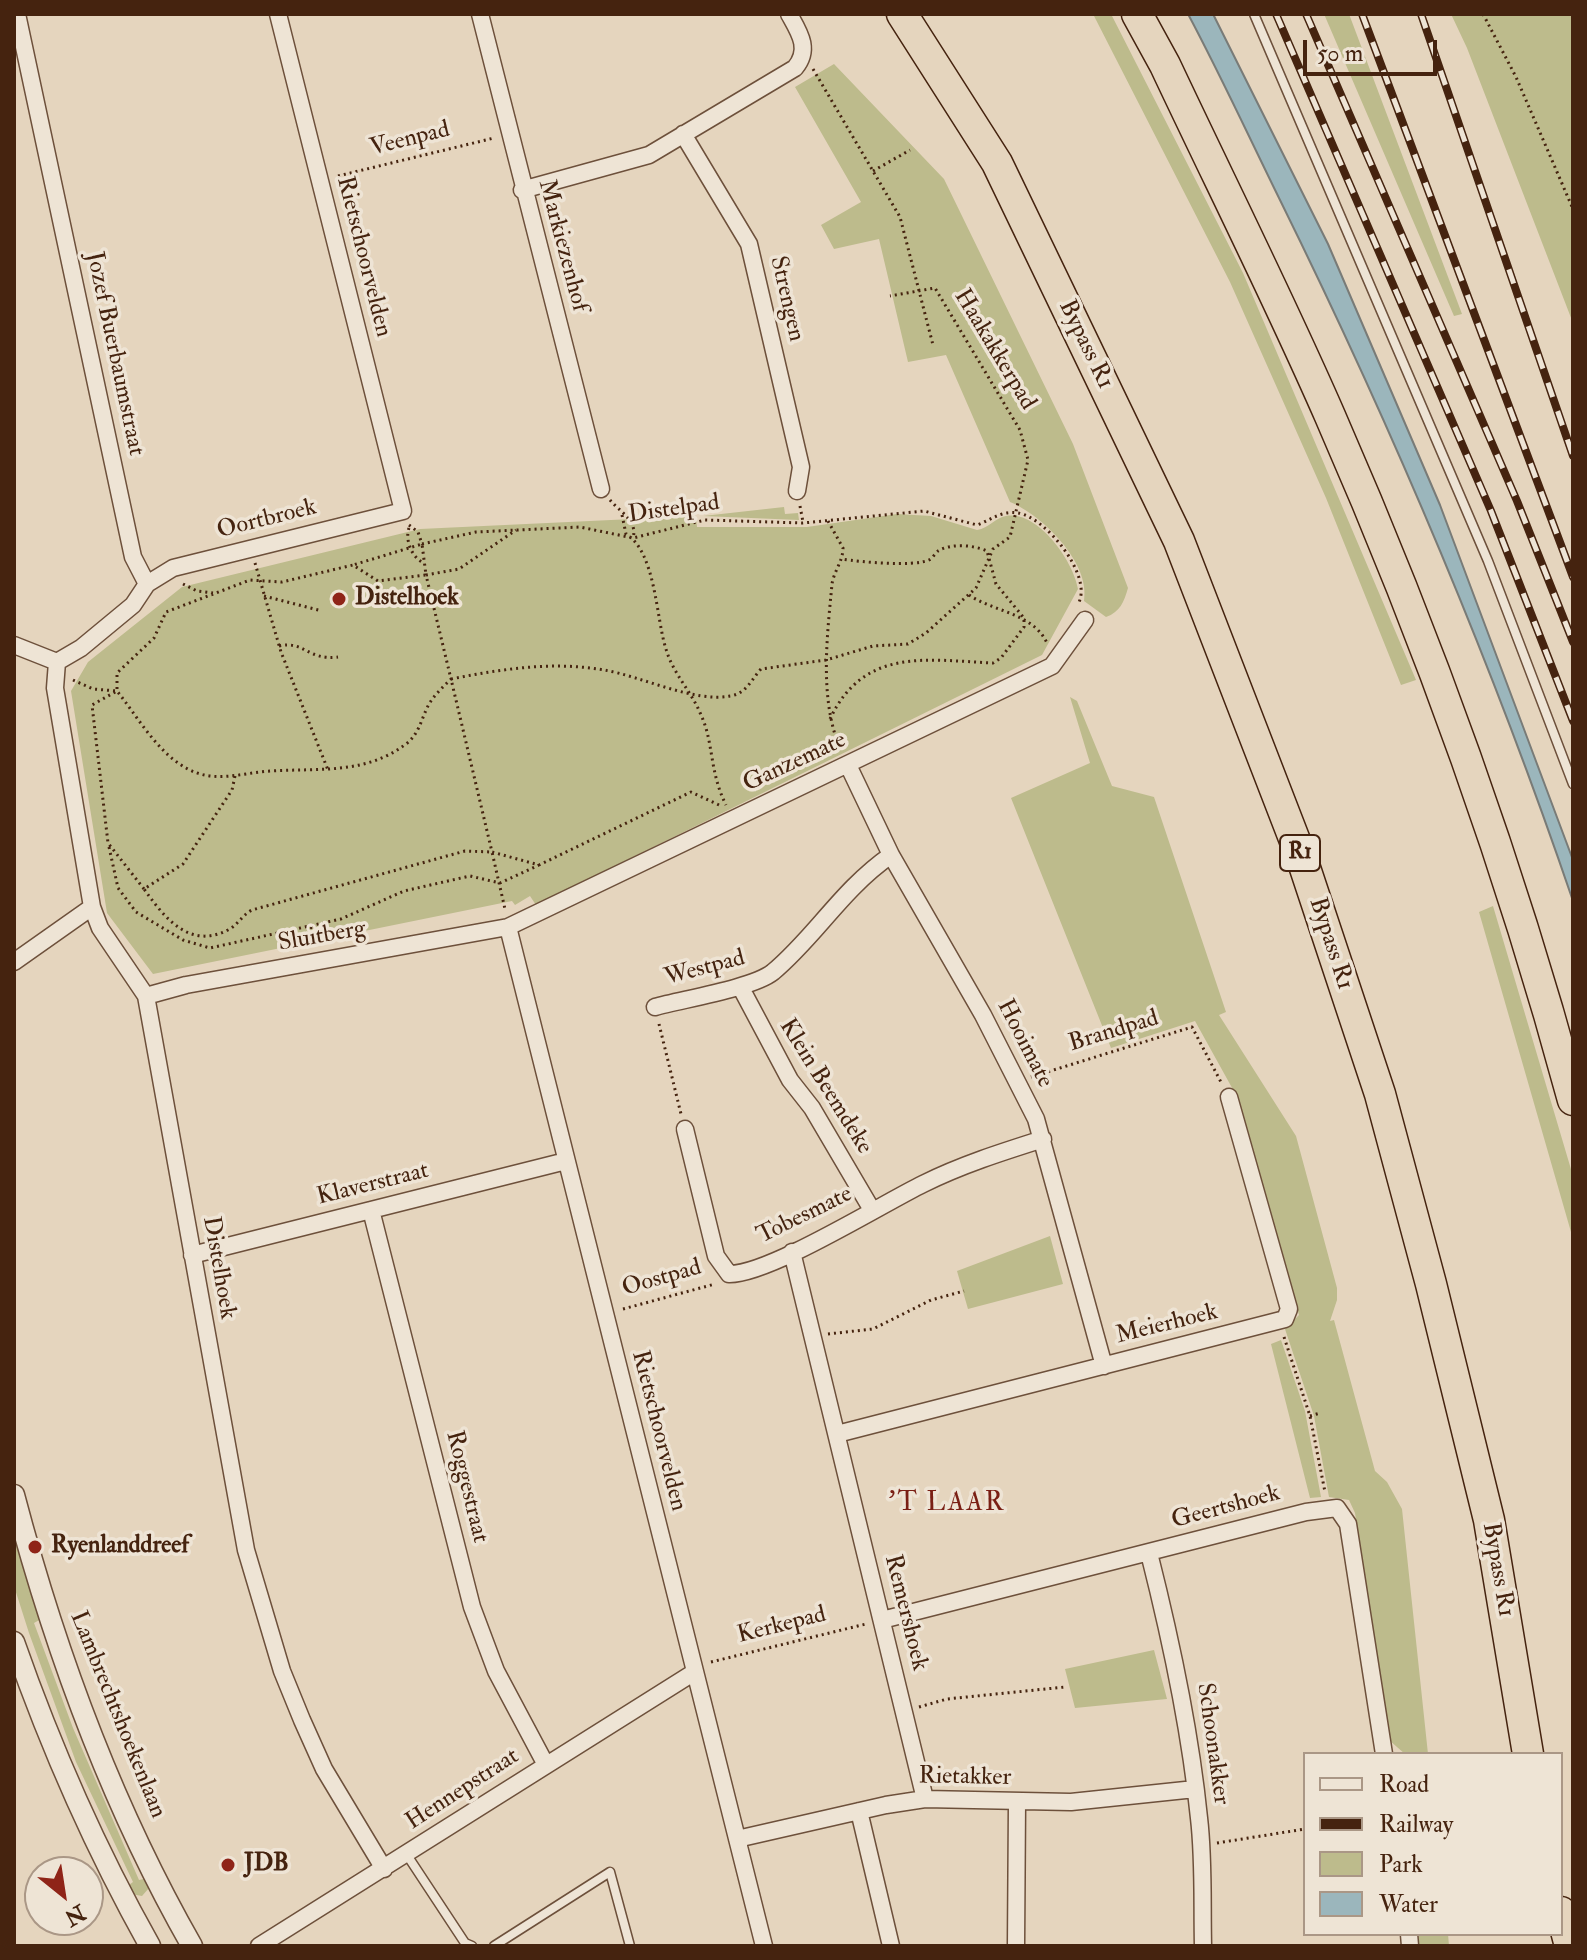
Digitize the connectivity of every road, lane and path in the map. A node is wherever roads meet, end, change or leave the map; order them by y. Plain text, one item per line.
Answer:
1 (17, 14) edge
2 (278, 14) edge
3 (480, 14) edge
4 (789, 14) edge
5 (902, 14) edge
6 (1137, 14) edge
7 (1254, 14) edge
8 (1483, 14) edge
9 (803, 52) junction
10 (683, 134) junction
11 (509, 135) junction
12 (910, 150) dead end
13 (873, 171) junction
14 (319, 181) junction
15 (522, 190) junction
16 (1573, 209) edge
17 (918, 289) junction
18 (890, 296) dead end
19 (933, 345) dead end
20 (601, 489) joint
21 (797, 491) dead end
22 (1015, 512) junction
23 (622, 515) junction
24 (406, 518) junction
25 (828, 521) junction
26 (516, 530) junction
27 (633, 538) junction
28 (422, 544) junction
29 (410, 546) junction
30 (989, 558) junction
31 (842, 559) junction
32 (422, 562) junction
33 (353, 565) junction
34 (173, 568) junction
35 (426, 575) junction
36 (259, 580) junction
37 (147, 584) junction
38 (217, 593) junction
39 (969, 595) junction
40 (264, 596) junction
41 (322, 611) dead end
42 (1079, 616) joint
43 (1024, 620) junction
44 (1058, 637) dead end
45 (14, 645) edge
46 (279, 646) junction
47 (338, 657) dead end
48 (826, 660) junction
49 (57, 662) junction
50 (451, 679) junction
51 (117, 691) junction
52 (689, 692) junction
53 (830, 719) junction
54 (848, 765) junction
55 (328, 770) junction
56 (235, 776) junction
57 (1573, 784) edge
58 (108, 843) junction
59 (492, 852) junction
60 (891, 855) junction
61 (539, 865) junction
62 (500, 883) junction
63 (144, 889) junction
64 (92, 907) junction
65 (508, 927) junction
66 (14, 962) edge
67 (741, 988) junction
68 (146, 996) junction
69 (655, 1007) joint
70 (1016, 1081) junction
71 (1229, 1097) joint
72 (1573, 1100) edge
73 (685, 1129) joint
74 (1043, 1139) junction
75 (566, 1161) junction
76 (371, 1210) junction
77 (872, 1210) junction
78 (792, 1252) junction
79 (192, 1255) junction
80 (724, 1271) junction
81 (964, 1291) dead end
82 (604, 1314) junction
83 (1278, 1322) junction
84 (812, 1335) junction
85 (1104, 1366) junction
86 (1320, 1413) dead end
87 (1310, 1416) junction
88 (837, 1434) junction
89 (14, 1495) edge
90 (1327, 1507) junction
91 (1149, 1553) junction
92 (882, 1620) junction
93 (14, 1642) edge
94 (693, 1673) junction
95 (1065, 1687) dead end
96 (904, 1711) junction
97 (1384, 1752) edge
98 (1528, 1752) edge
99 (546, 1765) junction
100 (1195, 1789) junction
101 (925, 1799) junction
102 (1017, 1803) junction
103 (859, 1811) junction
104 (1303, 1829) edge
105 (737, 1839) junction
106 (1201, 1846) junction
107 (407, 1855) junction
108 (384, 1869) junction
109 (1563, 1920) edge
110 (187, 1944) edge
111 (498, 1944) edge
112 (150, 1946) edge
113 (259, 1946) edge
114 (472, 1946) edge
115 (513, 1946) edge
116 (630, 1946) edge
117 (764, 1946) edge
118 (891, 1946) edge
119 (1016, 1946) edge
120 (1203, 1946) edge
121 (1570, 1946) edge

1 - 37 street, Jozef Buerbaumstraat
2 - 14 street, Rietschoorvelden
3 - 11 street, Markiezenhof
4 - 9 street
5 - 98 highway, Bypass R1 / R1
6 - 72 highway
7 - 57 lane
8 - 16 path
9 - 10 street
9 - 13 path
10 - 15 street
10 - 21 street, Strengen
11 - 14 path, Veenpad
11 - 15 street, Markiezenhof
12 - 13 path
13 - 17 path
14 - 24 street, Rietschoorvelden
15 - 20 street, Markiezenhof
17 - 18 path
17 - 19 path
17 - 22 path, Haakakkerpad
20 - 23 path
22 - 25 path, Distelpad
22 - 30 path, Haakakkerpad
22 - 42 path
23 - 27 path
23 - 27 path
24 - 28 path
24 - 29 path
24 - 34 street, Oortbroek
25 - 27 path, Distelpad
25 - 31 path
26 - 27 path, Distelpad
26 - 28 path, Distelpad
26 - 35 path
27 - 52 path
28 - 29 path, Distelpad
28 - 32 path
29 - 32 path
29 - 33 path, Distelpad
30 - 31 path
30 - 39 path, Haakakkerpad
30 - 43 path
31 - 48 path
32 - 35 path
33 - 35 path
33 - 36 path, Distelpad
34 - 37 street, Oortbroek
34 - 38 path
35 - 50 path
36 - 38 path, Distelpad
36 - 40 path
37 - 49 street
38 - 51 path, Distelpad
39 - 43 path
39 - 48 path
40 - 41 path
40 - 46 path
42 - 54 street, Ganzemate
43 - 44 path
43 - 53 path
45 - 49 street
46 - 47 path
46 - 55 path
48 - 52 path
48 - 53 path
49 - 51 path
49 - 64 street, Distelhoek
50 - 52 path
50 - 55 path
50 - 59 path
51 - 56 path
51 - 58 path, Distelpad
52 - 61 path
53 - 54 path
54 - 60 street, Hooimate
54 - 65 street, Ganzemate
55 - 56 path
56 - 63 path
58 - 62 path
58 - 63 path
59 - 61 path
59 - 62 path
59 - 63 path
60 - 67 street, Westpad
60 - 70 street, Hooimate
61 - 62 path
62 - 65 path
64 - 66 street
64 - 68 street, Distelhoek
65 - 68 street, Sluitberg
65 - 75 street, Rietschoorvelden
67 - 69 street, Westpad
67 - 77 street, Klein Beemdeke
68 - 79 street, Distelhoek
69 - 73 path, Westpad
70 - 71 path, Brandpad
70 - 74 street, Hooimate
71 - 83 street
73 - 80 street
74 - 77 street, Tobesmate
74 - 85 street, Hooimate
75 - 76 street, Klaverstraat
75 - 82 street, Rietschoorvelden
76 - 79 street, Klaverstraat
76 - 99 street, Roggestraat
77 - 78 street, Tobesmate
78 - 80 street, Tobesmate
78 - 84 street, Remershoek
79 - 108 street, Distelhoek
80 - 82 path, Oostpad
81 - 84 path
82 - 94 street, Rietschoorvelden
83 - 85 street, Meierhoek
83 - 87 path
84 - 88 street, Remershoek
85 - 88 street, Meierhoek
86 - 87 path
87 - 90 path
88 - 92 street, Remershoek
89 - 110 street, Lambrechtshoekenlaan
90 - 91 street, Geertshoek
90 - 97 street
91 - 92 street, Geertshoek
91 - 100 street, Schoonakker
92 - 94 path, Kerkepad
92 - 96 street, Remershoek
93 - 112 street
94 - 99 street, Hennepstraat
94 - 105 street, Rietschoorvelden
95 - 96 path
96 - 101 street, Remershoek
99 - 107 street, Hennepstraat
100 - 102 street, Rietakker
100 - 106 street, Schoonakker
101 - 102 street, Rietakker
101 - 103 street, Rietakker
102 - 119 street
103 - 105 street, Rietakker
103 - 118 street
104 - 106 path
105 - 117 street, Rietschoorvelden
106 - 120 street, Schoonakker
107 - 108 street, Hennepstraat
107 - 114 lane
108 - 113 street, Hennepstraat
109 - 121 highway
111 - 115 lane
111 - 116 lane

